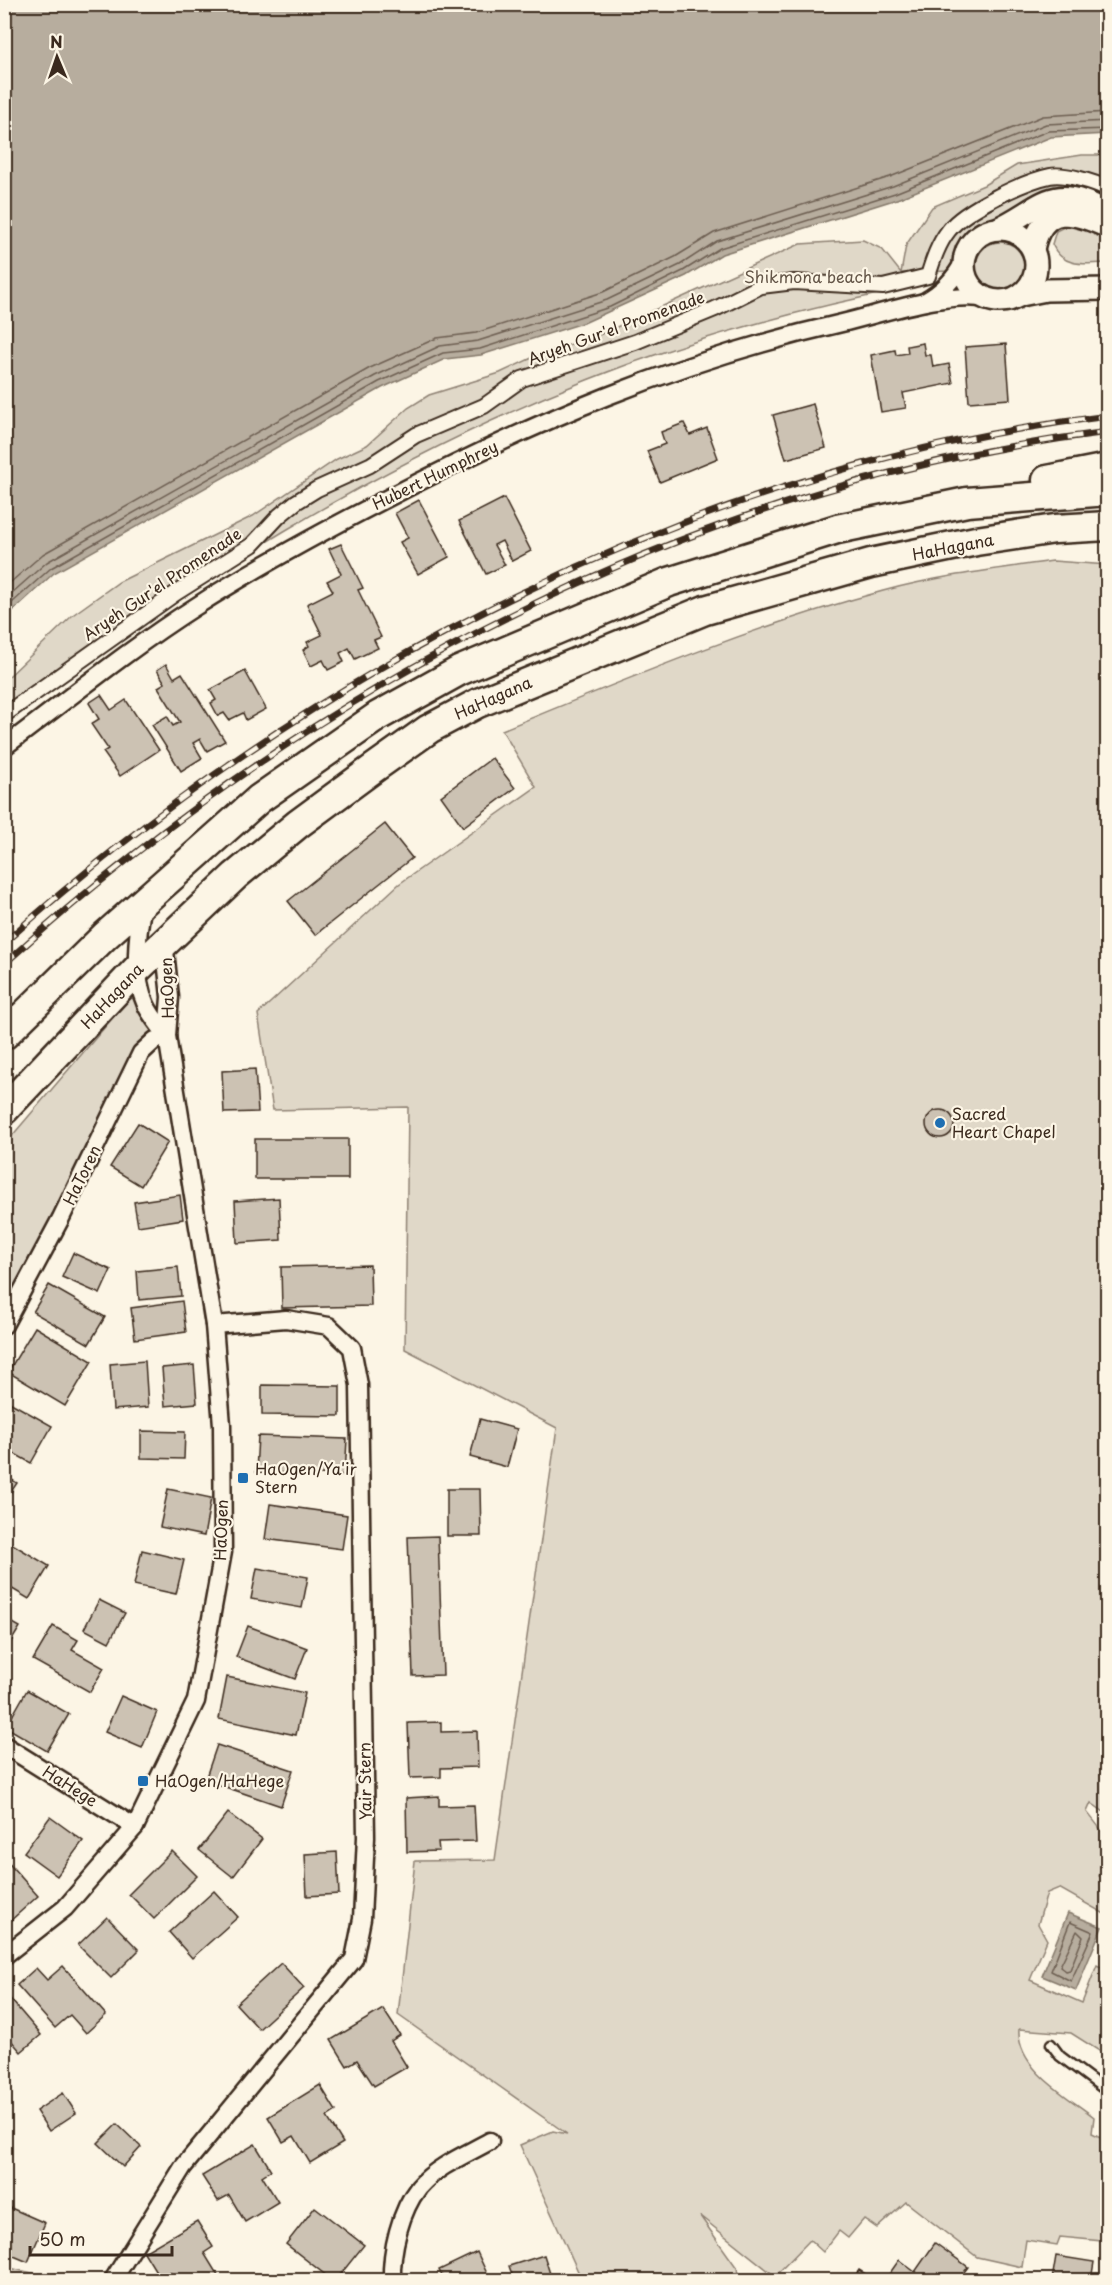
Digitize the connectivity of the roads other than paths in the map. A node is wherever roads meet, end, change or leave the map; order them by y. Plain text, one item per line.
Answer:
1 (1107, 189) edge
2 (1107, 213) edge
3 (1107, 227) edge
4 (996, 229) junction
5 (1035, 254) junction
6 (964, 261) junction
7 (1107, 284) edge
8 (1107, 289) edge
9 (1021, 296) junction
10 (988, 299) junction
11 (915, 306) junction
12 (1107, 468) edge
13 (1107, 491) edge
14 (967, 502) junction
15 (1107, 525) edge
16 (4, 715) edge
17 (4, 747) edge
18 (144, 900) junction
19 (164, 941) junction
20 (138, 968) junction
21 (4, 1035) edge
22 (167, 1036) junction
23 (4, 1110) edge
24 (4, 1325) edge
25 (214, 1325) junction
26 (4, 1745) edge
27 (135, 1827) junction
28 (4, 1956) edge
29 (1051, 2044) dead end
30 (1107, 2092) edge
31 (490, 2141) dead end
32 (113, 2280) edge
33 (392, 2280) edge

1 - 16 street, Aryeh Gur'el Promenade
2 - 4 street
3 - 5 street
4 - 5 street
4 - 6 street
5 - 7 street
5 - 9 street
6 - 10 street
6 - 11 street, Hubert Humphrey
8 - 9 street
9 - 10 street
10 - 11 street, Hubert Humphrey
11 - 17 street, Hubert Humphrey
12 - 14 highway
13 - 14 highway
14 - 18 highway
15 - 19 highway, HaHagana
18 - 20 street, HaOgen
18 - 21 highway
19 - 20 highway, HaHagana
19 - 22 street, HaOgen
20 - 22 street, HaOgen
20 - 23 highway, HaHagana
22 - 24 street, HaToren
22 - 25 street, HaOgen
25 - 27 street, HaOgen
25 - 32 street, Yair Stern
26 - 27 street, HaHege
27 - 28 street, HaOgen
29 - 30 lane
31 - 33 street

